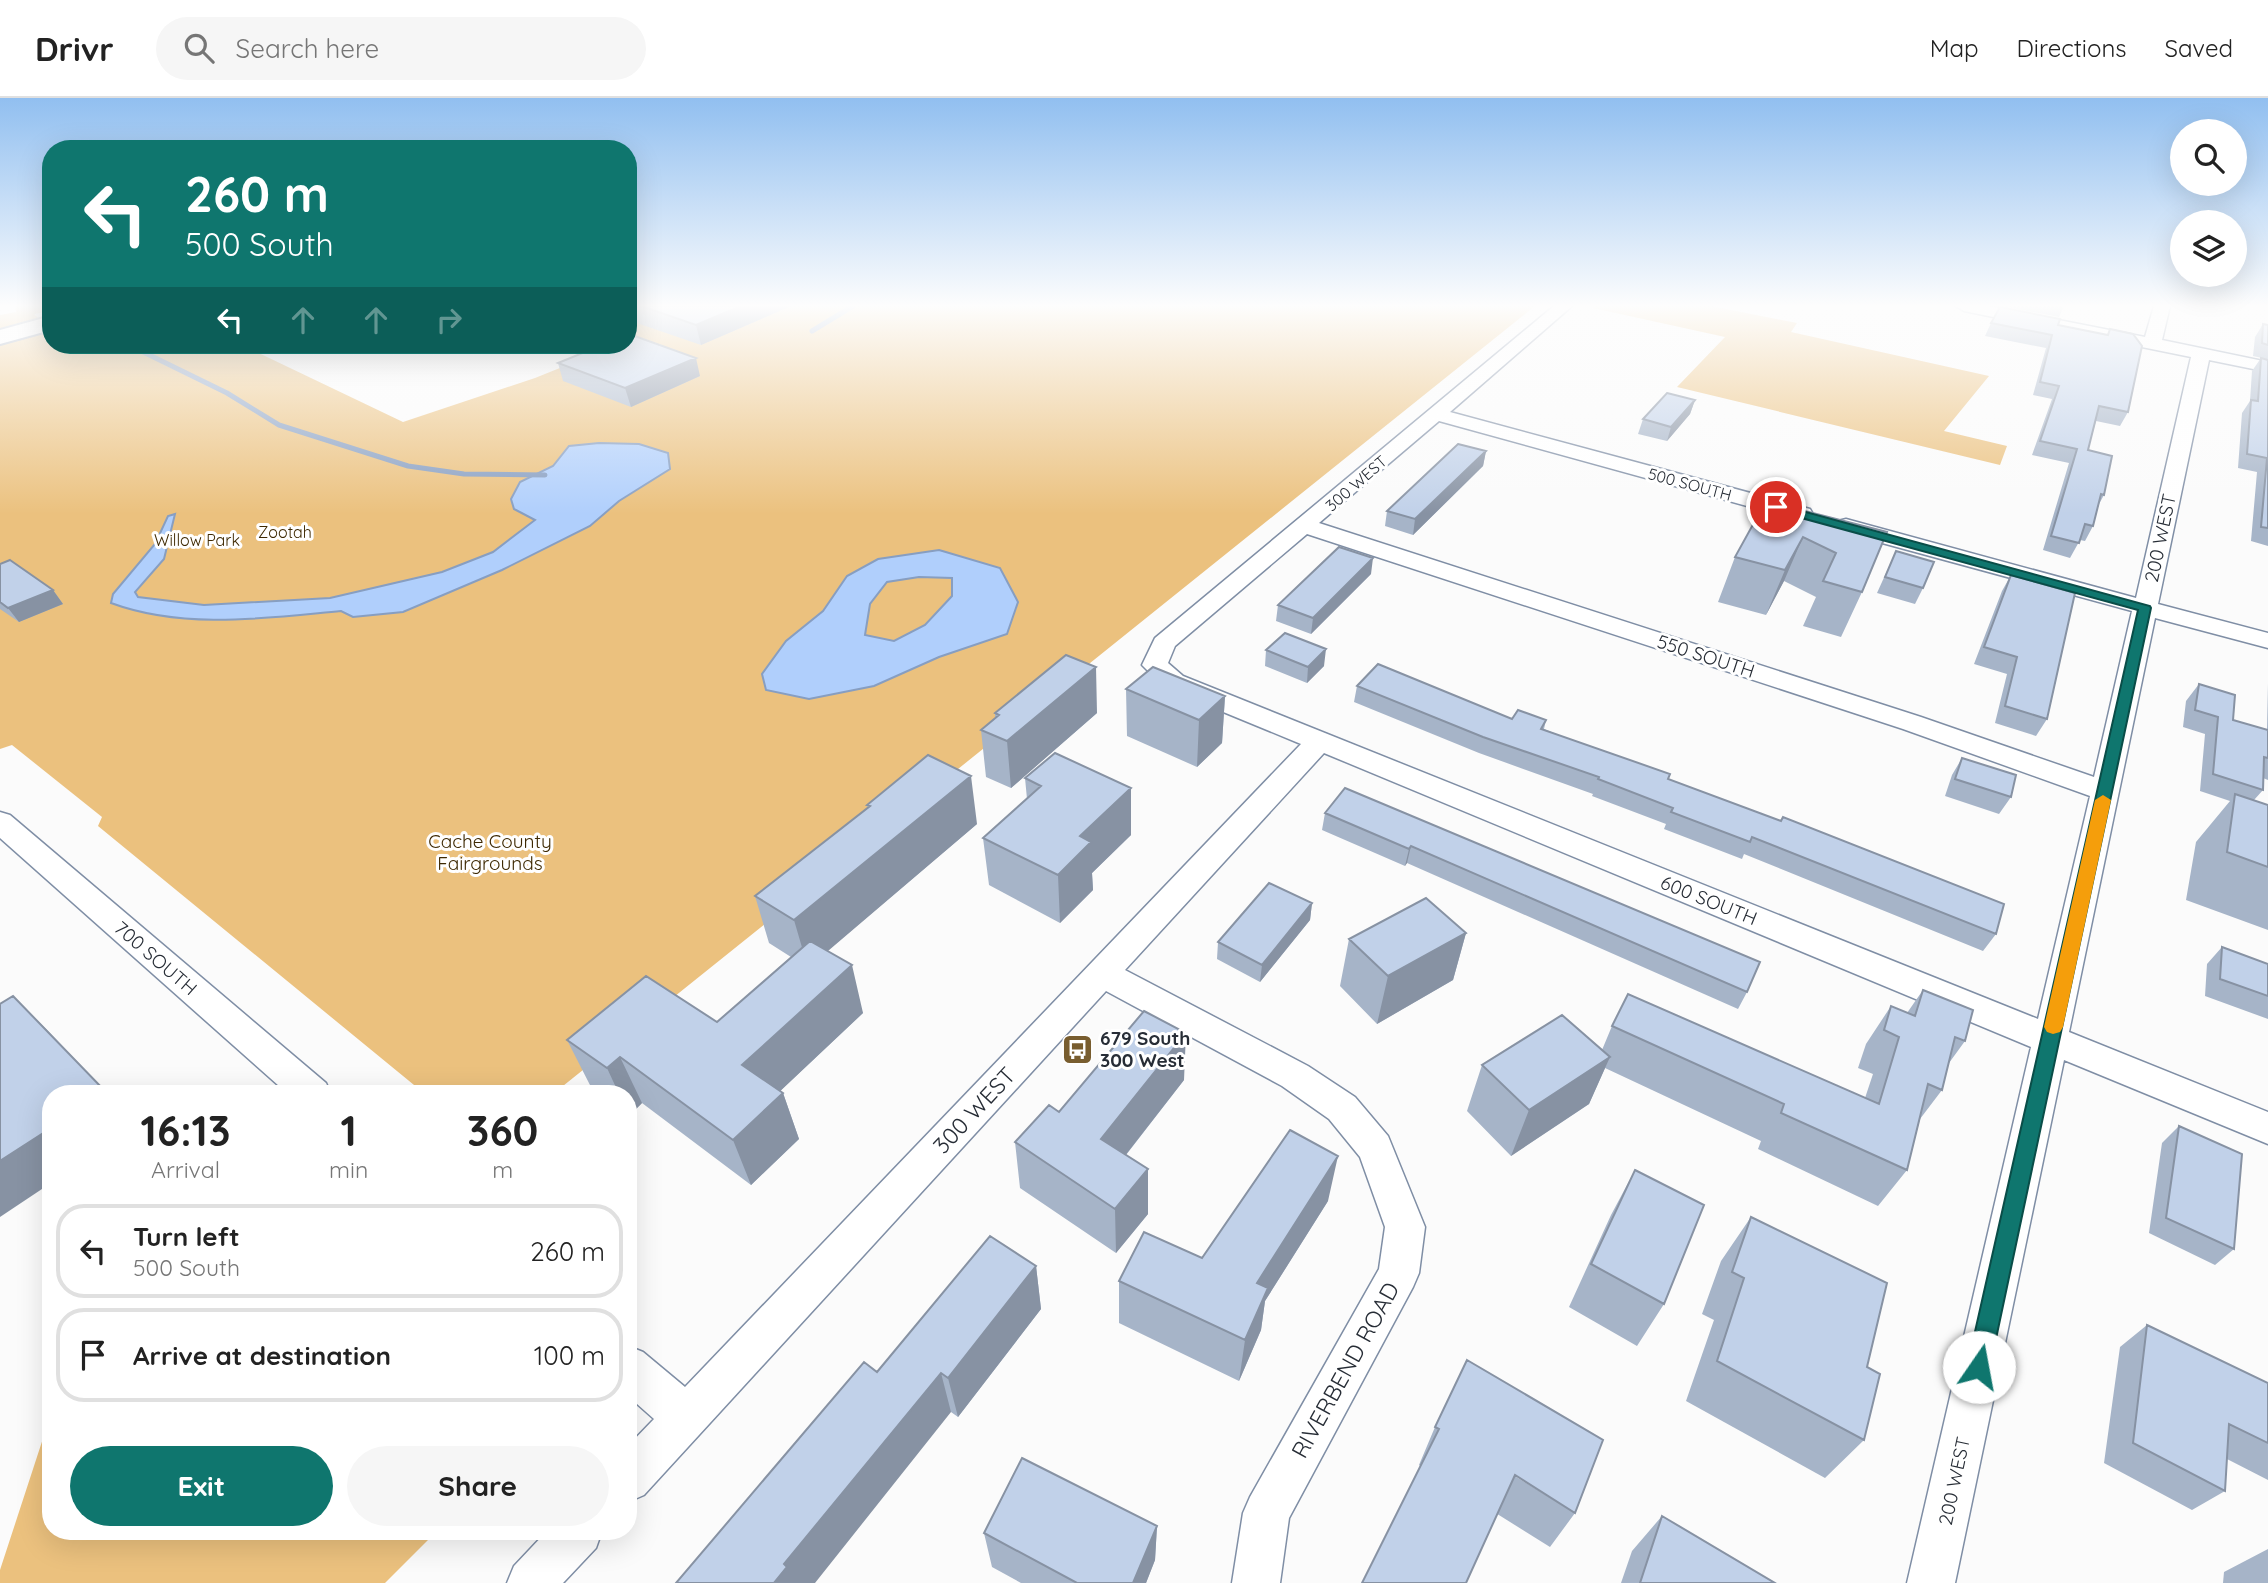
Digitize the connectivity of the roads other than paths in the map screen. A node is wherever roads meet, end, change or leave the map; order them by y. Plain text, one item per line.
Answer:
1 (1482, 375) edge
2 (2196, 375) edge
3 (1436, 414) junction
4 (1306, 526) junction
5 (2145, 608) junction
6 (2268, 642) edge
7 (1155, 665) joint
8 (1320, 741) junction
9 (2105, 791) junction
10 (0, 822) edge
11 (1102, 973) junction
12 (2051, 1040) junction
13 (303, 1085) edge
14 (2268, 1128) edge
15 (637, 1375) edge
16 (686, 1417) junction
17 (637, 1469) edge
18 (571, 1540) edge
19 (531, 1583) edge
20 (1256, 1583) edge
21 (1931, 1583) edge

1 - 3 street, 300 WEST
2 - 5 street, 200 WEST
3 - 4 street, 300 WEST
3 - 5 street, 500 SOUTH
4 - 7 street, 300 WEST
4 - 9 street, 550 SOUTH
5 - 6 street, 500 SOUTH
5 - 9 street, 200 WEST
7 - 8 street, 600 SOUTH
8 - 11 street, 300 WEST
8 - 12 street, 600 SOUTH
9 - 12 street, 200 WEST
10 - 13 street, 700 SOUTH
11 - 16 street, 300 WEST
11 - 20 street, RIVERBEND ROAD
12 - 14 street, 600 SOUTH
12 - 21 street, 200 WEST
15 - 16 street
16 - 17 street, 300 WEST
18 - 19 street

